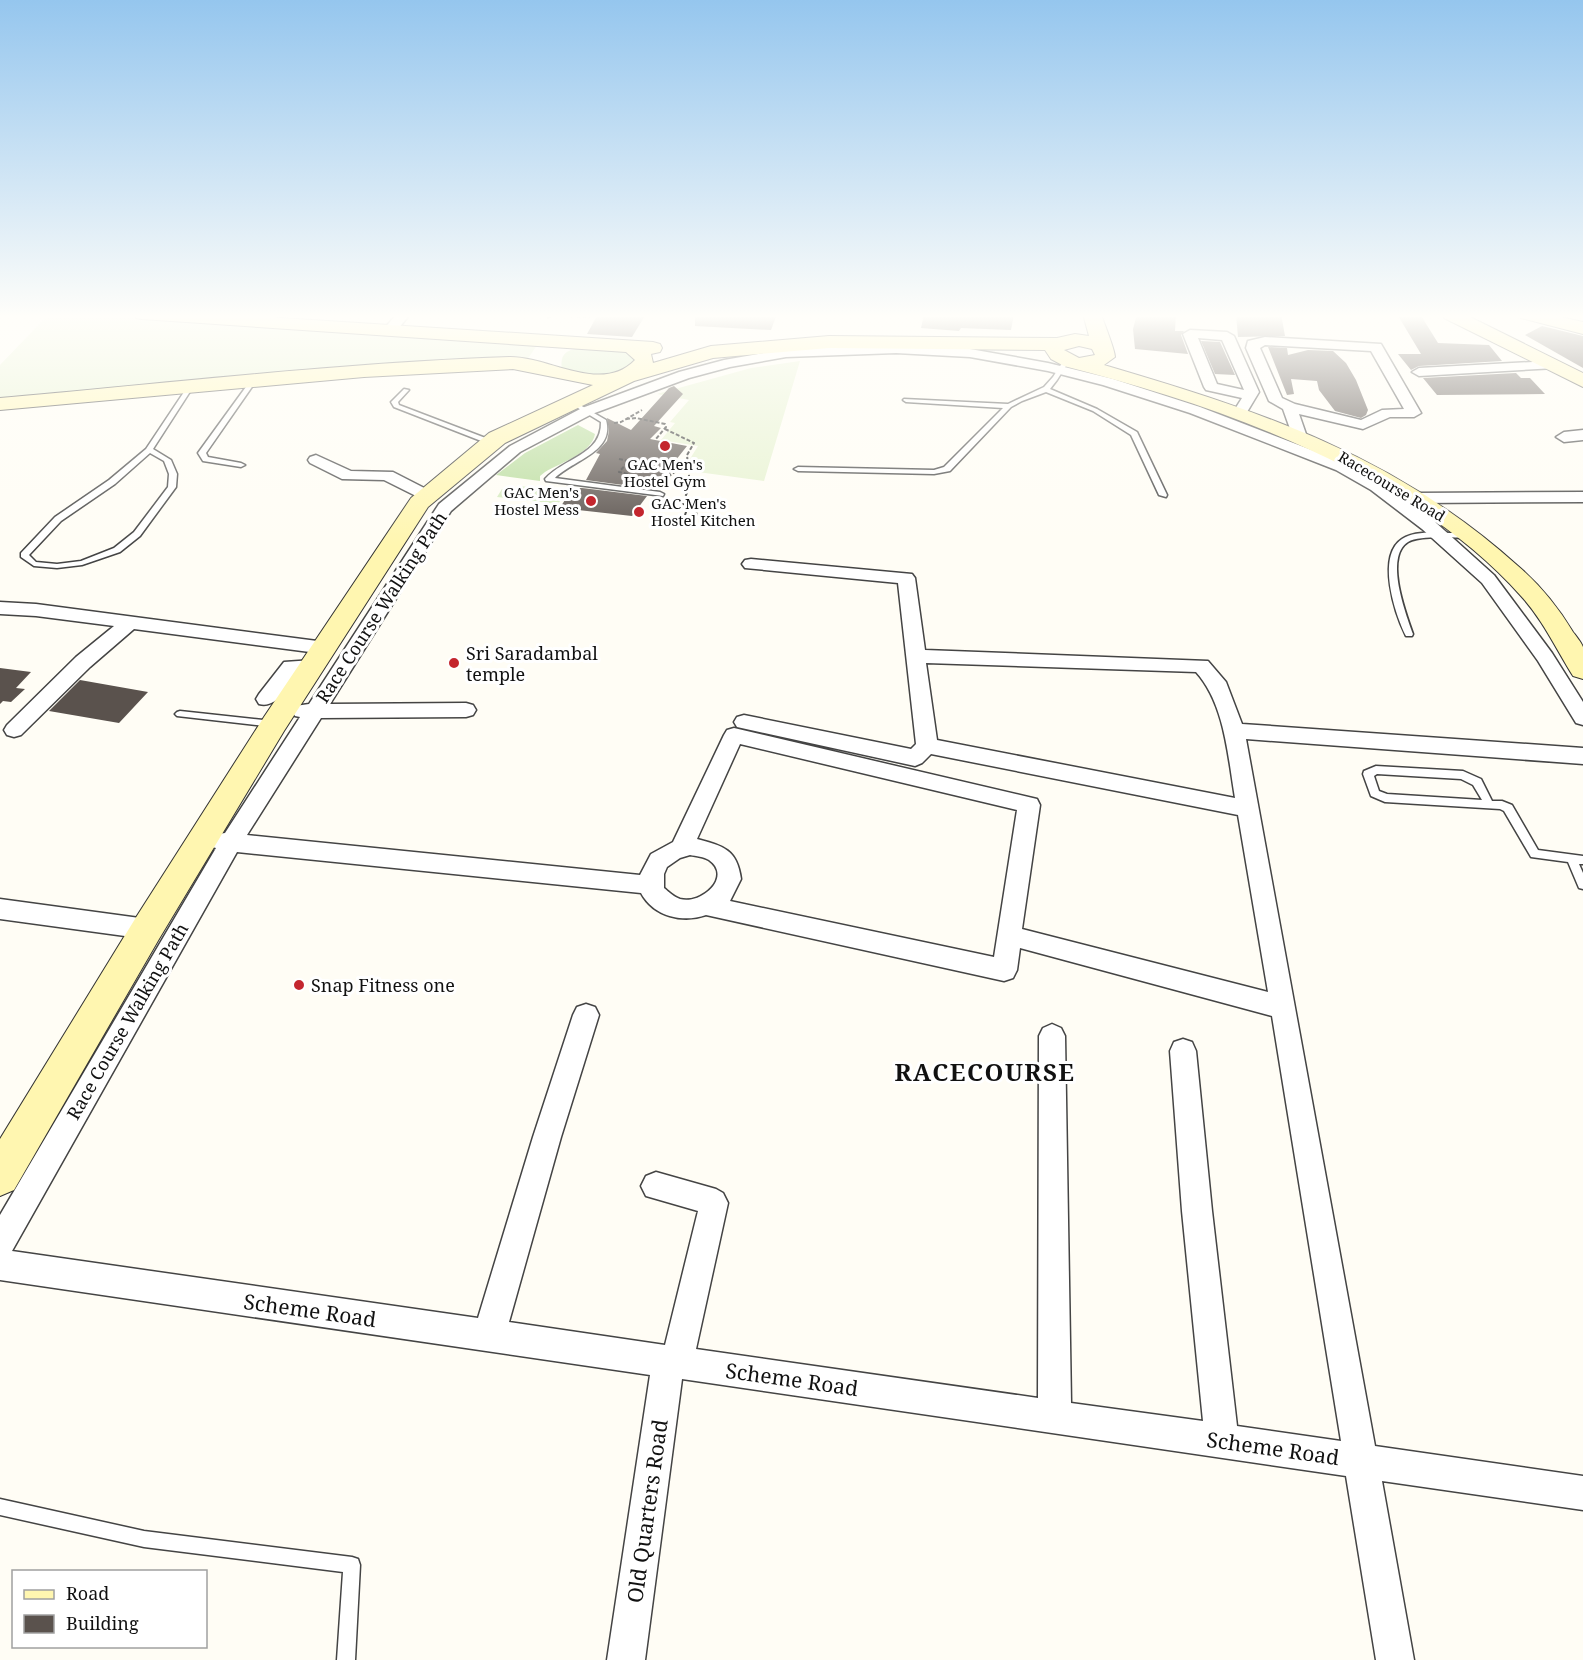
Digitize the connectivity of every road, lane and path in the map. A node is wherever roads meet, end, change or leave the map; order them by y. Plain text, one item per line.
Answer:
1 (139, 391) edge
2 (186, 391) edge
3 (246, 391) edge
4 (404, 391) edge
5 (571, 391) edge
6 (607, 391) edge
7 (636, 391) edge
8 (1037, 391) edge
9 (1050, 391) edge
10 (1137, 391) edge
11 (1196, 391) edge
12 (1222, 391) edge
13 (1252, 391) edge
14 (1272, 391) edge
15 (1401, 391) edge
16 (1238, 398) junction
17 (906, 400) dead end
18 (0, 404) edge
19 (1009, 406) junction
20 (1290, 407) junction
21 (582, 410) junction
22 (642, 410) dead end
23 (626, 419) junction
24 (665, 429) junction
25 (1583, 435) edge
26 (1299, 436) junction
27 (1564, 437) dead end
28 (655, 440) dead end
29 (492, 442) junction
30 (149, 450) junction
31 (619, 459) dead end
32 (316, 460) dead end
33 (688, 461) junction
34 (241, 465) dead end
35 (798, 469) dead end
36 (667, 478) dead end
37 (618, 489) junction
38 (660, 494) joint
39 (1163, 495) dead end
40 (428, 496) junction
41 (1583, 497) edge
42 (1417, 498) junction
43 (682, 504) junction
44 (688, 507) junction
45 (685, 515) dead end
46 (732, 518) dead end
47 (1472, 536) junction
48 (1442, 537) junction
49 (751, 564) dead end
50 (0, 608) edge
51 (131, 622) junction
52 (1409, 634) dead end
53 (1574, 642) edge
54 (916, 656) junction
55 (319, 657) junction
56 (1583, 670) edge
57 (466, 710) dead end
58 (313, 711) junction
59 (274, 712) junction
60 (180, 714) dead end
61 (1583, 718) edge
62 (744, 722) dead end
63 (14, 730) dead end
64 (1233, 731) junction
65 (927, 746) junction
66 (1583, 756) edge
67 (1489, 804) junction
68 (1248, 809) junction
69 (216, 841) junction
70 (681, 848) junction
71 (1579, 859) edge
72 (651, 885) junction
73 (1583, 885) edge
74 (707, 906) junction
75 (0, 909) edge
76 (147, 929) junction
77 (1008, 935) junction
78 (1282, 1007) junction
79 (586, 1015) dead end
80 (1052, 1036) dead end
81 (1183, 1051) dead end
82 (0, 1176) edge
83 (656, 1186) dead end
84 (0, 1244) edge
85 (0, 1265) edge
86 (489, 1335) junction
87 (673, 1362) junction
88 (1054, 1416) junction
89 (1222, 1440) junction
90 (1362, 1461) junction
91 (1583, 1493) edge
92 (0, 1507) edge
93 (346, 1660) edge
94 (626, 1660) edge
95 (1395, 1660) edge

1 - 18 street
2 - 30 lane
3 - 34 lane
4 - 29 lane
5 - 21 street
6 - 21 street
7 - 21 street, Race Course Walking Path
8 - 19 lane
9 - 39 lane
10 - 48 street, Race Course Walking Path
11 - 16 street, Racecourse Road
12 - 16 street
13 - 16 street
14 - 20 street
15 - 20 street
16 - 26 street, Racecourse Road
17 - 19 lane
19 - 35 lane
20 - 26 street
21 - 23 path
21 - 29 street
21 - 37 lane
21 - 58 street, Race Course Walking Path
22 - 23 path
23 - 24 path
24 - 28 path
24 - 33 path
25 - 27 street
26 - 42 street, Racecourse Road
29 - 40 street
30 - 30 lane
31 - 37 path
32 - 40 street
33 - 36 path
33 - 43 path
37 - 38 lane
38 - 43 path
40 - 55 street
41 - 42 street
42 - 47 street, Racecourse Road
43 - 44 path
44 - 45 path
44 - 46 path
47 - 48 lane
47 - 53 street, Racecourse Road
48 - 52 lane
48 - 61 street, Race Course Walking Path
49 - 54 street
50 - 51 street
51 - 55 street
51 - 63 street
53 - 56 street, Racecourse Road
54 - 64 street
54 - 65 street
55 - 59 street
57 - 58 street
58 - 59 street
58 - 69 street, Race Course Walking Path
59 - 60 lane
59 - 69 street
62 - 65 street
64 - 66 street
64 - 68 street
65 - 68 street
67 - 67 lane
67 - 71 lane
68 - 78 street
69 - 72 street
69 - 76 street
69 - 84 street, Race Course Walking Path
70 - 72 street
70 - 74 street
70 - 77 street
71 - 73 lane
72 - 74 street
74 - 77 street
75 - 76 street
76 - 82 street
77 - 78 street
78 - 90 street
79 - 86 street
80 - 88 street
81 - 89 street
83 - 87 street, Old Quarters Road
85 - 86 street, Scheme Road
86 - 87 street, Scheme Road
87 - 88 street, Scheme Road
87 - 94 street, Old Quarters Road
88 - 89 street, Scheme Road
89 - 90 street, Scheme Road
90 - 91 street, Scheme Road
90 - 95 street
92 - 93 lane

